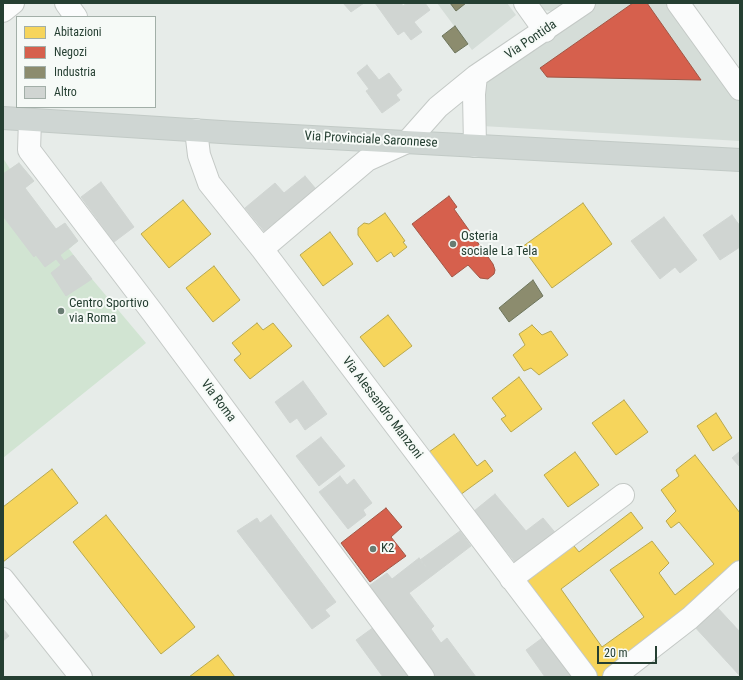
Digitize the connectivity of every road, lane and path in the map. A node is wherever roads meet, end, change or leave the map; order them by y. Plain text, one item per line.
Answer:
1 (13, 3) edge
2 (66, 3) edge
3 (525, 3) edge
4 (584, 3) edge
5 (678, 3) edge
6 (3, 10) edge
7 (75, 16) edge
8 (545, 30) junction
9 (476, 76) junction
10 (740, 89) edge
11 (3, 118) edge
12 (30, 120) junction
13 (196, 130) junction
14 (407, 142) junction
15 (475, 146) junction
16 (740, 160) edge
17 (262, 249) junction
18 (623, 495) dead end
19 (740, 572) edge
20 (3, 579) edge
21 (511, 579) junction
22 (81, 677) edge
23 (423, 677) edge
24 (586, 677) edge
25 (614, 677) edge

1 - 6 street
2 - 7 street
3 - 8 street
4 - 8 street, Via Pontida
5 - 10 street
8 - 9 street, Via Pontida
9 - 14 street, Via Pontida
9 - 15 street
11 - 12 main road, Via Provinciale Saronnese
12 - 13 main road, Via Provinciale Saronnese
12 - 23 street, Via Roma
13 - 14 main road, Via Provinciale Saronnese
13 - 17 street, Via Alessandro Manzoni
14 - 15 main road, Via Provinciale Saronnese
14 - 17 street
15 - 16 main road, Via Provinciale Saronnese
17 - 21 street, Via Alessandro Manzoni
18 - 21 street
19 - 25 street
20 - 22 street
21 - 24 street, Via Alessandro Manzoni

